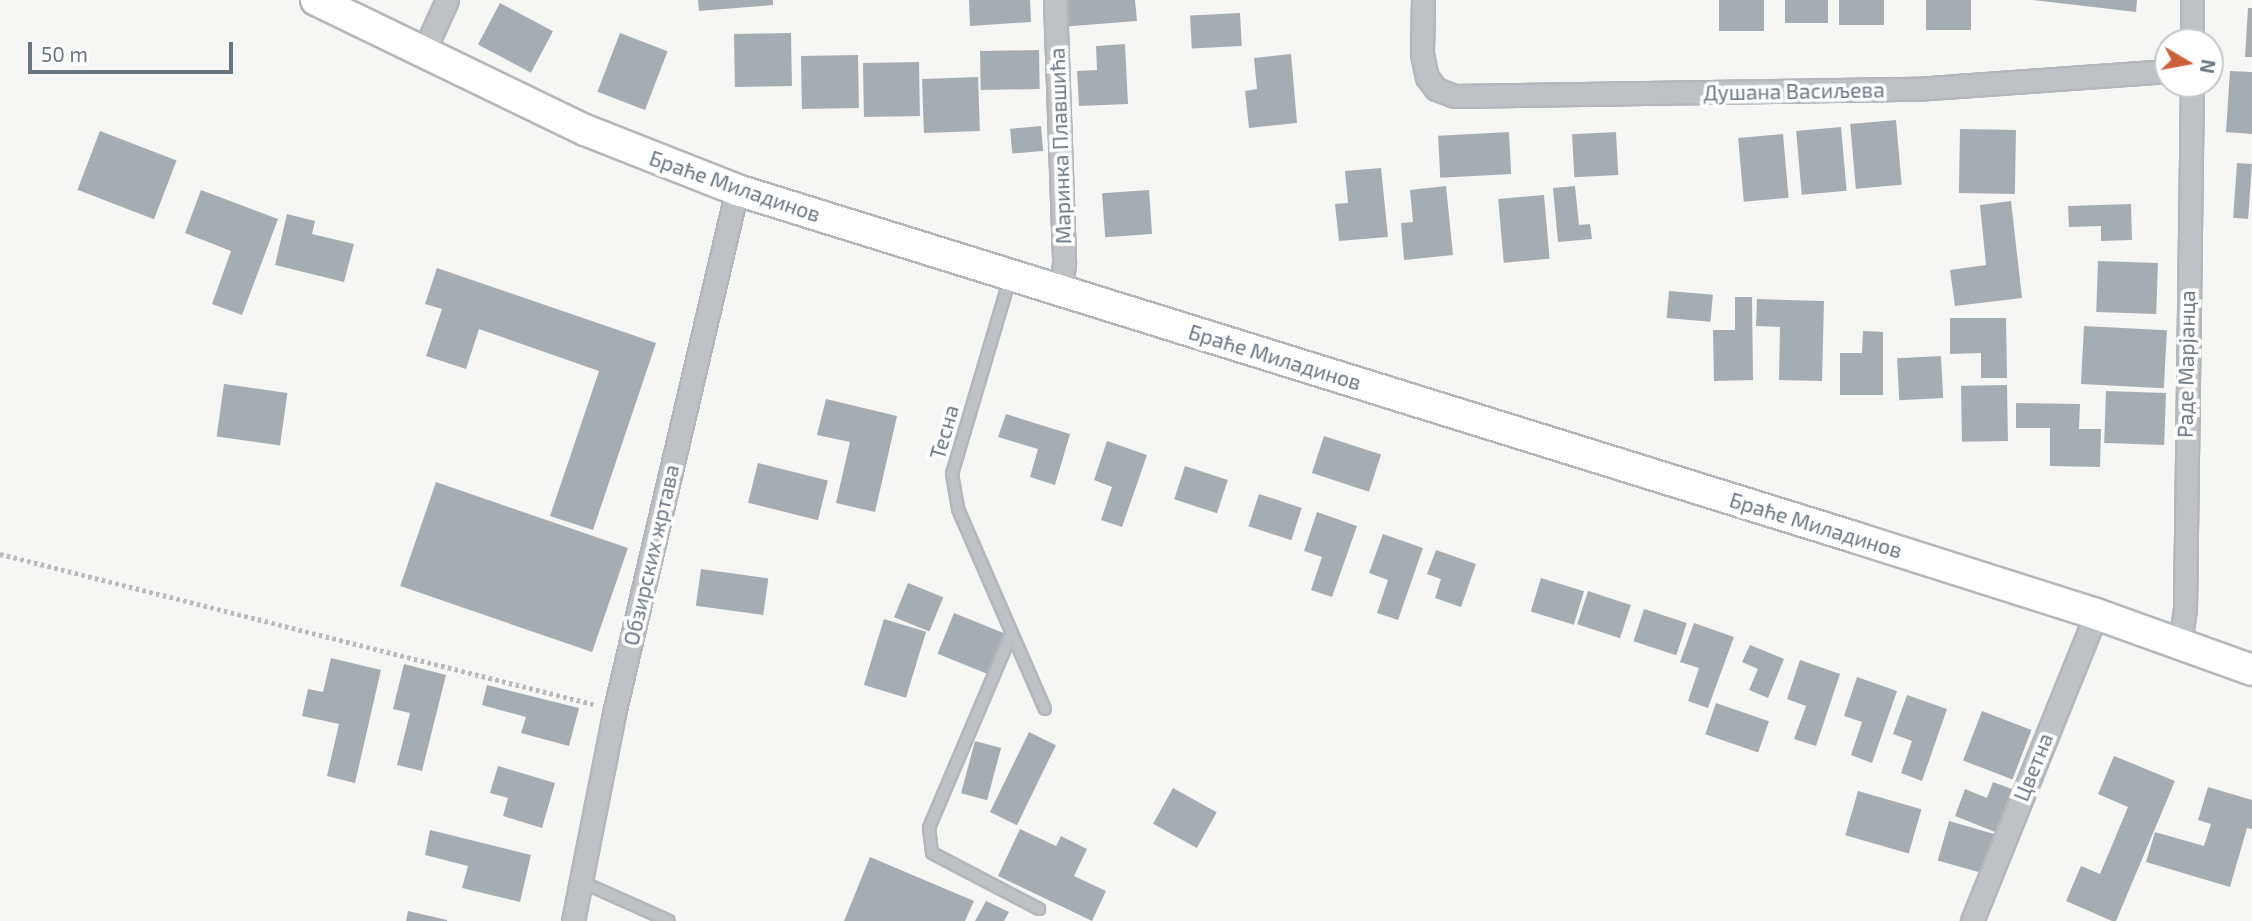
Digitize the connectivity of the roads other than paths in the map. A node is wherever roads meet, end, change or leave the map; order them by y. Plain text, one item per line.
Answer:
1 (316, 0) edge
2 (447, 0) edge
3 (1055, 0) edge
4 (1423, 0) edge
5 (2192, 0) edge
6 (2192, 28) edge
7 (423, 53) junction
8 (2154, 72) edge
9 (2192, 98) edge
10 (737, 190) junction
11 (1011, 275) junction
12 (1061, 291) junction
13 (2096, 614) junction
14 (1010, 637) junction
15 (2180, 644) junction
16 (2252, 670) edge
17 (1045, 709) dead end
18 (582, 882) junction
19 (1039, 909) dead end
20 (573, 921) edge
21 (669, 921) edge
22 (1972, 921) edge

1 - 7 main road, Браће Миладинов
2 - 7 street
3 - 12 street, Маринка Плавшића
4 - 8 street, Душана Васиљева
5 - 6 street
7 - 10 main road, Браће Миладинов
9 - 15 street, Раде Марјанца
10 - 11 main road, Браће Миладинов
10 - 18 street, Обзирских жртава
11 - 12 main road, Браће Миладинов
11 - 14 lane, Тесна
12 - 13 main road, Браће Миладинов
13 - 15 main road, Браће Миладинов
13 - 22 street, Цветна
14 - 17 lane, Тесна
14 - 19 lane
15 - 16 main road, Браће Миладинов
18 - 20 street, Обзирских жртава
18 - 21 lane

